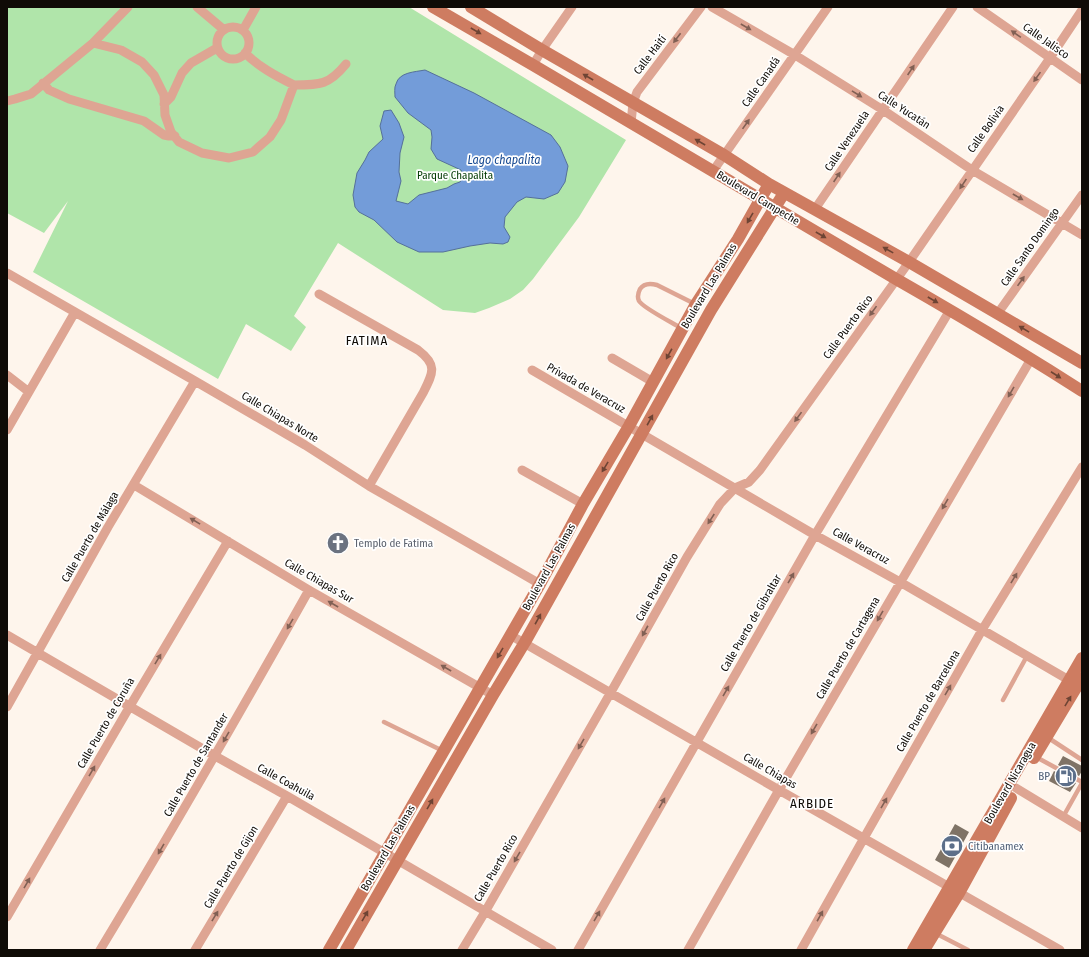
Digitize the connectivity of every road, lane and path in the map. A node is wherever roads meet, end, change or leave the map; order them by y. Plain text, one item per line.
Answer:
1 (128, 7) edge
2 (197, 7) edge
3 (256, 7) edge
4 (471, 7) edge
5 (572, 7) edge
6 (701, 7) edge
7 (712, 7) edge
8 (828, 7) edge
9 (953, 7) edge
10 (977, 7) edge
11 (440, 9) edge
12 (1082, 10) edge
13 (223, 30) junction
14 (243, 30) junction
15 (93, 43) junction
16 (217, 48) junction
17 (542, 50) junction
18 (245, 53) junction
19 (795, 55) junction
20 (1050, 58) junction
21 (346, 64) dead end
22 (533, 65) junction
23 (1082, 80) edge
24 (43, 84) junction
25 (294, 85) junction
26 (7, 101) edge
27 (633, 103) junction
28 (164, 104) junction
29 (883, 110) junction
30 (631, 123) junction
31 (175, 136) junction
32 (724, 155) junction
33 (972, 170) junction
34 (713, 171) junction
35 (769, 184) junction
36 (784, 193) junction
37 (1082, 195) edge
38 (761, 200) junction
39 (775, 208) junction
40 (815, 209) junction
41 (1062, 223) junction
42 (1082, 235) edge
43 (909, 262) junction
44 (7, 273) edge
45 (896, 279) junction
46 (319, 294) dead end
47 (696, 304) junction
48 (950, 310) junction
49 (75, 312) junction
50 (998, 313) junction
51 (683, 329) junction
52 (612, 358) dead end
53 (1031, 358) junction
54 (1082, 363) edge
55 (532, 370) dead end
56 (7, 375) edge
57 (195, 381) junction
58 (653, 382) junction
59 (1082, 391) edge
60 (29, 392) junction
61 (629, 426) junction
62 (7, 430) edge
63 (642, 434) junction
64 (1082, 467) edge
65 (522, 470) dead end
66 (134, 485) junction
67 (369, 486) junction
68 (735, 488) junction
69 (583, 504) junction
70 (815, 535) junction
71 (228, 541) junction
72 (900, 582) junction
73 (540, 584) junction
74 (309, 590) junction
75 (982, 630) junction
76 (7, 635) edge
77 (510, 635) junction
78 (525, 642) junction
79 (38, 653) junction
80 (1027, 656) junction
81 (1082, 658) edge
82 (1078, 683) edge
83 (480, 687) junction
84 (611, 692) junction
85 (493, 695) junction
86 (1003, 700) dead end
87 (130, 706) junction
88 (7, 707) edge
89 (384, 722) dead end
90 (1047, 737) junction
91 (697, 742) junction
92 (443, 752) junction
93 (215, 756) junction
94 (1035, 756) junction
95 (1082, 760) edge
96 (1082, 783) edge
97 (1016, 788) junction
98 (779, 790) junction
99 (287, 796) junction
100 (1063, 817) junction
101 (1082, 828) edge
102 (864, 838) junction
103 (385, 853) junction
104 (397, 861) junction
105 (954, 890) junction
106 (485, 912) junction
107 (7, 917) edge
108 (934, 933) junction
109 (100, 950) edge
110 (195, 950) edge
111 (328, 950) edge
112 (346, 950) edge
113 (462, 950) edge
114 (552, 950) edge
115 (578, 950) edge
116 (688, 950) edge
117 (801, 950) edge
118 (913, 950) edge
119 (924, 950) edge
120 (968, 950) edge
121 (1060, 950) edge

1 - 15 street
2 - 13 street
3 - 14 street
4 - 17 street, Boulevard Campeche
5 - 17 street
6 -> 27 street, Calle Haití
7 -> 19 street, Calle Yucatán
8 - 19 street, Calle Canadá
29 -> 9 street, Calle Venezuela
20 -> 10 street, Calle Jalisco
11 -> 22 street, Boulevard Campeche
12 - 20 street, Calle Bolivia
13 - 14 street
13 - 16 street
14 - 18 street
15 - 24 street
15 - 28 street
16 - 18 street
16 - 28 street
17 - 22 street
27 -> 17 street, Boulevard Campeche
18 - 25 street
19 -> 29 street, Calle Yucatán
32 -> 19 street, Calle Canadá
20 - 23 street, Calle Jalisco
20 -> 33 street, Calle Bolivia
21 - 25 street
22 - 30 street, Boulevard Campeche
24 - 26 street
24 - 31 street
25 - 31 street
27 - 30 street, Calle Haití
32 -> 27 street, Boulevard Campeche
28 - 31 street
29 - 33 street, Calle Yucatán
40 -> 29 street, Calle Venezuela
30 - 34 street, Boulevard Campeche
32 - 34 street, Calle Canadá
32 - 35 street, Boulevard Campeche
33 -> 41 street, Calle Yucatán
33 -> 43 street, Calle Bolivia
34 - 38 street, Boulevard Campeche
35 - 36 street, Boulevard Campeche
35 - 38 street, Boulevard Las Palmas
36 - 39 street, Boulevard Las Palmas
36 - 40 street, Boulevard Campeche
37 - 41 street, Calle Santo Domingo
38 - 39 street, Boulevard Campeche
38 -> 47 street, Boulevard Las Palmas
39 -> 45 street, Boulevard Campeche
63 -> 39 street, Boulevard Las Palmas
43 -> 40 street, Boulevard Campeche
41 - 42 street, Calle Yucatán
50 -> 41 street, Calle Santo Domingo
43 - 45 street, Calle Puerto Rico
43 - 50 street, Boulevard Campeche
44 - 49 street, Calle Chiapas Norte
45 -> 48 street, Boulevard Campeche
45 -> 68 street, Calle Puerto Rico
46 - 67 street
47 - 51 street, Boulevard Las Palmas
47 - 51 lane
48 - 53 street, Boulevard Campeche
48 - 70 street, Calle Puerto de Gibraltar
49 - 57 street, Calle Chiapas Norte
49 - 60 street
54 -> 50 street, Boulevard Campeche
51 -> 58 street, Boulevard Las Palmas
52 - 58 street
53 -> 59 street, Boulevard Campeche
53 -> 72 street, Calle Puerto de Cartagena
55 - 61 street, Privada de Veracruz
56 - 60 street
57 - 66 street, Calle Puerto de Málaga
57 - 67 street, Calle Chiapas Norte
58 - 61 street, Boulevard Las Palmas
60 - 62 street
61 - 63 street, Calle Veracruz
61 -> 69 street, Boulevard Las Palmas
63 - 68 street, Calle Veracruz
78 -> 63 street, Boulevard Las Palmas
75 -> 64 street, Calle Puerto de Barcelona
65 - 69 street
71 -> 66 street, Calle Chiapas Sur
66 - 79 street, Calle Puerto de Málaga
67 - 73 street, Calle Chiapas Norte
68 - 70 street, Calle Veracruz
68 -> 84 street, Calle Puerto Rico
69 - 73 street, Boulevard Las Palmas
70 - 72 street, Calle Veracruz
91 -> 70 street, Calle Puerto de Gibraltar
71 - 74 street, Calle Chiapas Sur
87 -> 71 street, Calle Puerto de Coruña
72 - 75 street, Calle Veracruz
72 -> 98 street, Calle Puerto de Cartagena
73 - 77 street, Boulevard Las Palmas
83 -> 74 street, Calle Chiapas Sur
74 -> 93 street, Calle Puerto de Santander
75 - 80 street, Calle Veracruz
102 -> 75 street, Calle Puerto de Barcelona
76 - 79 street, Calle Coahuila
77 - 78 street, Calle Chiapas
77 -> 83 street, Boulevard Las Palmas
78 - 84 street, Calle Chiapas
78 - 85 street, Boulevard Las Palmas
79 - 87 street, Calle Coahuila
79 - 88 street, Calle Puerto de Málaga
80 - 82 street, Calle Veracruz
80 - 86 lane
81 - 82 street, Boulevard Nicaragua
90 -> 82 street, Boulevard Nicaragua
82 - 105 street, Boulevard Nicaragua
83 - 85 street, Calle Chiapas Sur
83 - 92 street, Boulevard Las Palmas
84 - 91 street, Calle Chiapas
84 -> 106 street, Calle Puerto Rico
104 -> 85 street, Boulevard Las Palmas
87 - 93 street, Calle Coahuila
107 -> 87 street, Calle Puerto de Coruña
89 - 92 lane
90 - 94 street, Boulevard Nicaragua
90 - 95 lane
91 - 98 street, Calle Chiapas
115 -> 91 street, Calle Puerto de Gibraltar
92 - 103 street, Boulevard Las Palmas
93 - 99 street, Calle Coahuila
93 -> 109 street, Calle Puerto de Santander
94 - 96 lane
94 - 97 street, Boulevard Nicaragua
96 - 100 lane
97 - 100 street
97 - 105 street, Boulevard Nicaragua
98 - 102 street, Calle Chiapas
98 - 116 street, Calle Puerto de Cartagena
99 - 103 street, Calle Coahuila
110 -> 99 street, Calle Puerto de Gijon
100 - 101 street
102 - 105 street, Calle Chiapas
117 -> 102 street, Calle Puerto de Barcelona
103 - 104 street, Calle Coahuila
103 - 111 street, Boulevard Las Palmas
104 - 106 street, Calle Coahuila
112 -> 104 street, Boulevard Las Palmas
105 - 108 street, Boulevard Nicaragua
105 - 118 street, Boulevard Nicaragua
105 - 121 street, Calle Chiapas
106 - 113 street, Calle Puerto Rico
106 - 114 street, Calle Coahuila
108 - 119 street, Boulevard Nicaragua
108 - 120 lane

